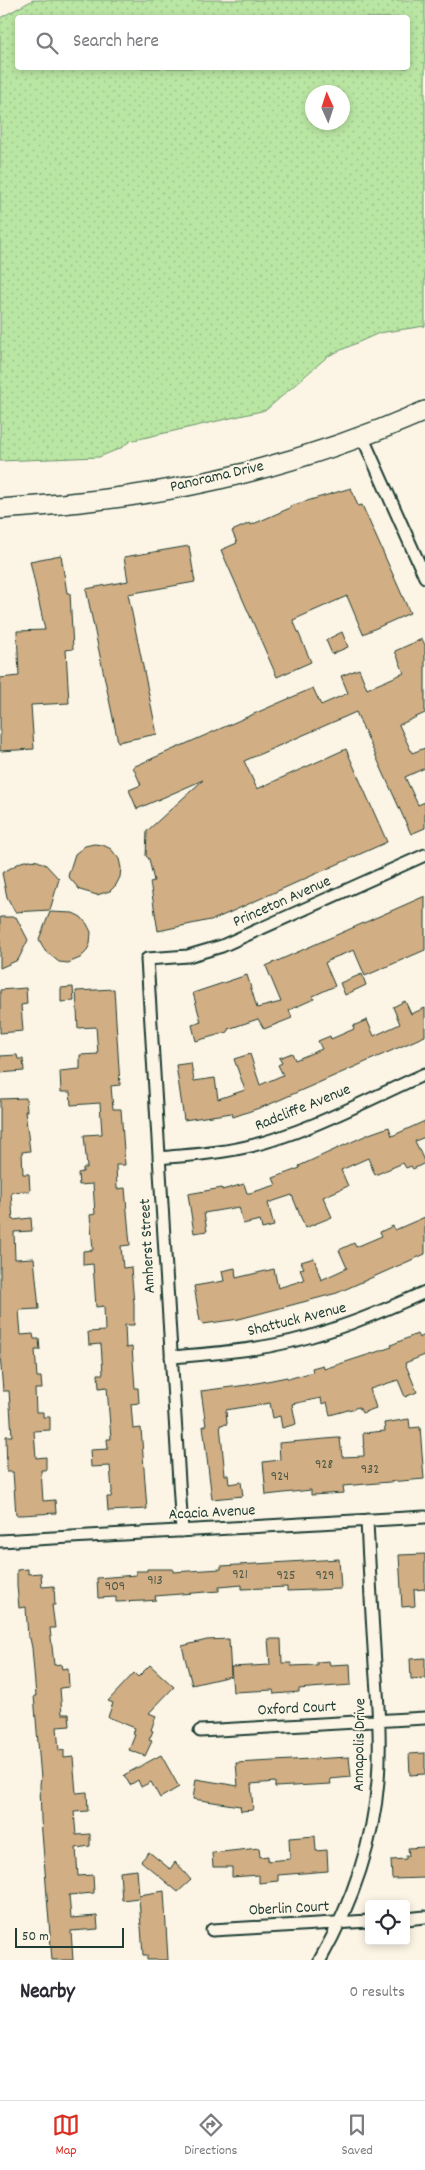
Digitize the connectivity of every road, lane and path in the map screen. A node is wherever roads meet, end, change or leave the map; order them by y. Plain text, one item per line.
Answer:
1 (425, 411) edge
2 (362, 436) junction
3 (0, 509) edge
4 (425, 577) edge
5 (425, 855) edge
6 (147, 959) joint
7 (425, 1074) edge
8 (159, 1158) junction
9 (425, 1292) edge
10 (171, 1356) junction
11 (425, 1517) edge
12 (367, 1520) junction
13 (182, 1531) junction
14 (0, 1541) edge
15 (425, 1718) edge
16 (379, 1720) junction
17 (200, 1731) dead end
18 (425, 1917) edge
19 (410, 1919) edge
20 (365, 1921) edge
21 (340, 1922) junction
22 (212, 1930) dead end
23 (320, 1960) edge

1 - 2 main road, Panorama Drive
2 - 3 main road, Panorama Drive
2 - 4 street
5 - 6 street, Princeton Avenue
6 - 8 street, Amherst Street
7 - 8 street, Radcliffe Avenue
8 - 10 street, Amherst Street
9 - 10 street, Shattuck Avenue
10 - 13 street, Amherst Street
11 - 12 street, Acacia Avenue
12 - 13 street, Acacia Avenue
12 - 16 street, Annapolis Drive
13 - 14 street, Acacia Avenue
15 - 16 street, Oxford Court
16 - 17 street, Oxford Court
16 - 21 street, Annapolis Drive
18 - 19 street
20 - 21 street, Oberlin Court
21 - 22 street, Oberlin Court
21 - 23 street, Annapolis Drive

